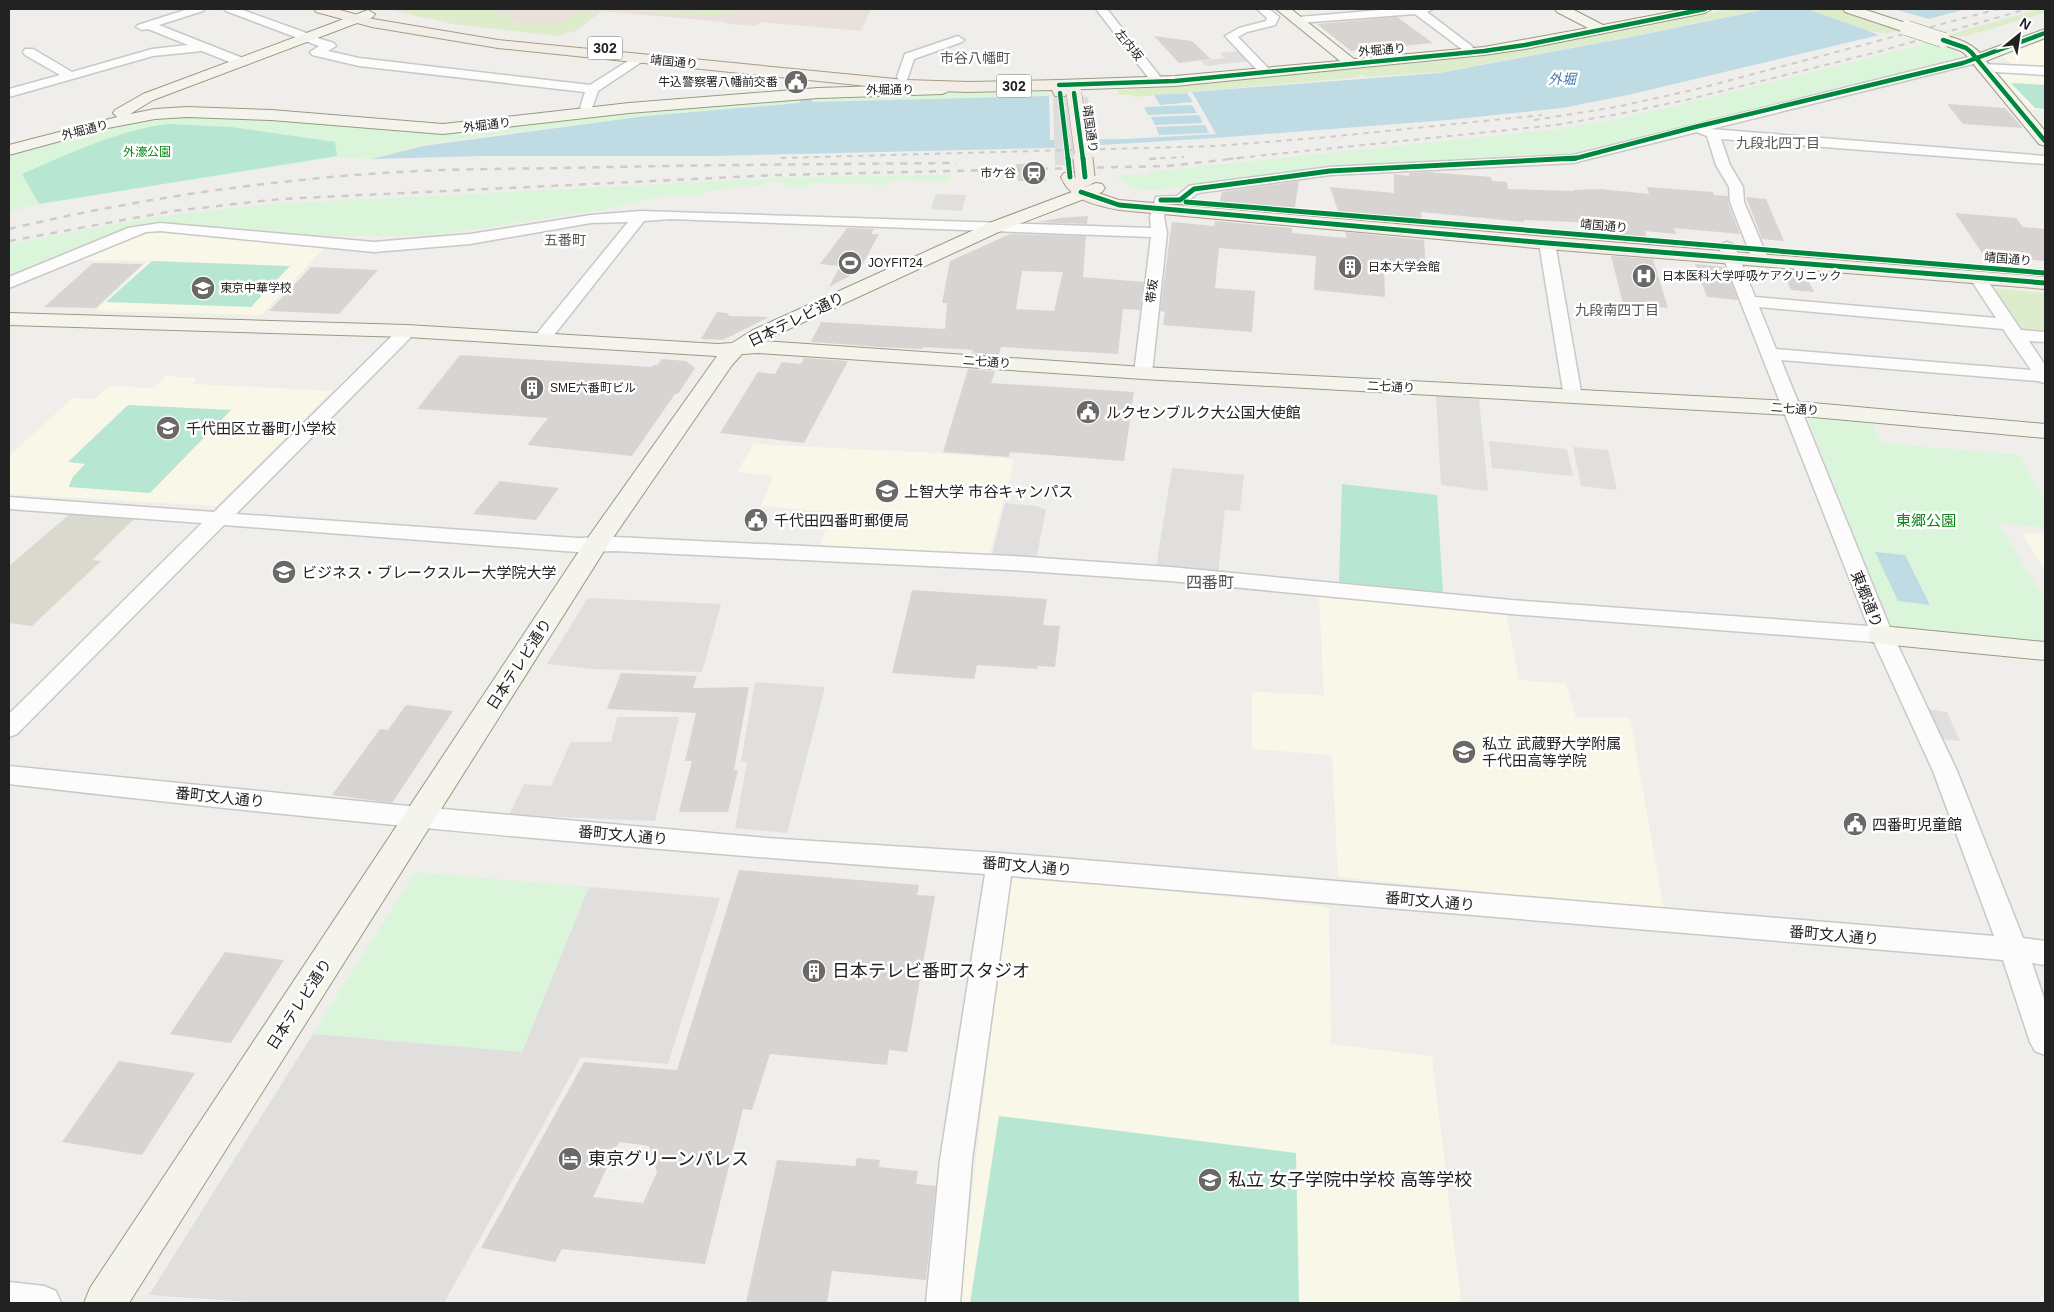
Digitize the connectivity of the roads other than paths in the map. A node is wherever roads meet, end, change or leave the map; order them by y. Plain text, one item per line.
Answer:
1 (230, 9) edge
2 (321, 9) edge
3 (1101, 9) edge
4 (1262, 9) edge
5 (1283, 9) edge
6 (1422, 9) edge
7 (1562, 9) edge
8 (1672, 9) edge
9 (1705, 9) edge
10 (1850, 9) edge
11 (190, 10) edge
12 (358, 14) edge
13 (1299, 20) junction
14 (1597, 28) junction
15 (2045, 33) edge
16 (307, 37) junction
17 (958, 40) dead end
18 (202, 47) junction
19 (1467, 47) junction
20 (29, 52) dead end
21 (640, 58) junction
22 (1347, 59) junction
23 (242, 62) junction
24 (1980, 63) junction
25 (1262, 68) junction
26 (2045, 71) edge
27 (862, 73) junction
28 (71, 76) junction
29 (903, 77) junction
30 (837, 78) junction
31 (1156, 79) junction
32 (968, 87) junction
33 (1066, 87) junction
34 (592, 89) junction
35 (9, 93) edge
36 (586, 108) junction
37 (122, 112) junction
38 (106, 124) junction
39 (1695, 127) junction
40 (1713, 134) junction
41 (9, 136) edge
42 (2045, 141) edge
43 (9, 150) edge
44 (2045, 160) edge
45 (1084, 183) junction
46 (1160, 204) junction
47 (641, 216) junction
48 (995, 227) junction
49 (1159, 233) junction
50 (1547, 243) junction
51 (1729, 253) junction
52 (1759, 255) junction
53 (2045, 273) edge
54 (1977, 278) junction
55 (9, 283) edge
56 (2045, 283) edge
57 (1748, 301) junction
58 (9, 319) edge
59 (2011, 329) junction
60 (407, 331) junction
61 (2045, 337) edge
62 (541, 340) junction
63 (736, 349) junction
64 (1770, 354) junction
65 (1143, 373) junction
66 (2045, 377) edge
67 (1573, 397) junction
68 (1791, 408) junction
69 (2045, 431) edge
70 (9, 503) edge
71 (219, 518) junction
72 (596, 545) junction
73 (1882, 635) junction
74 (2045, 651) edge
75 (9, 728) edge
76 (9, 775) edge
77 (421, 817) junction
78 (1000, 864) junction
79 (2013, 949) junction
80 (2045, 953) edge
81 (2045, 1042) edge
82 (9, 1299) edge
83 (44, 1303) edge
84 (105, 1303) edge
85 (943, 1303) edge

1 - 16 street
2 - 12 main road, 靖国通り / 302
3 - 31 street, 左内坂
4 - 25 street
5 - 13 street
6 - 13 street
6 - 19 street
7 - 14 street
8 - 14 street, 外堀通り
9 - 14 street, 外堀通り
10 - 24 street, bridge
11 - 18 street
12 - 16 street
12 - 21 main road, 靖国通り / 302
12 - 27 main road, 靖国通り / 302
13 - 22 street
14 - 19 street, 外堀通り
14 - 31 street, 外堀通り
15 - 24 street
16 - 23 street
16 - 34 street
17 - 29 street
18 - 23 street
18 - 28 street
19 - 22 street, 外堀通り
20 - 28 street
21 - 30 main road, 靖国通り / 302
21 - 34 street
22 - 25 street, 外堀通り
23 - 37 street
24 - 26 street
24 - 39 street
24 - 42 street
25 - 31 street, 外堀通り
27 - 29 main road, 靖国通り / 302
27 - 30 street, 外堀通り
28 - 35 street
29 - 33 main road, 靖国通り / 302
30 - 32 main road, 靖国通り / 302
30 - 36 street, 外堀通り
31 - 33 street, 外堀通り
32 - 33 main road, 靖国通り / 302
32 - 38 street, 外堀通り
33 - 45 main road, 靖国通り
34 - 36 street
36 - 37 street, 外堀通り
37 - 38 street
37 - 41 street, 外堀通り
38 - 43 street, 外堀通り
39 - 40 street
39 - 46 street
40 - 44 street
40 - 52 street
45 - 46 main road, 靖国通り
45 - 48 street, 日本テレビ通り
46 - 49 street, 帯坂
46 - 50 main road, 靖国通り
46 - 51 main road, 靖国通り
47 - 48 street
47 - 55 street
47 - 62 street
48 - 49 street
48 - 63 street, 日本テレビ通り
49 - 65 street, 帯坂
50 - 51 main road, 靖国通り
50 - 67 street
51 - 52 main road, 靖国通り
51 - 57 street, 東郷通り
52 - 53 main road, 靖国通り
52 - 54 main road, 靖国通り
54 - 56 main road, 靖国通り
54 - 59 street
57 - 59 street
57 - 64 street, 東郷通り
58 - 60 street, 二七通り
59 - 61 street
59 - 66 street
60 - 62 street, 二七通り
60 - 71 street
62 - 63 street, 二七通り
63 - 65 street, 二七通り
63 - 72 street, 日本テレビ通り
64 - 66 street
64 - 68 street, 東郷通り
65 - 67 street, 二七通り
67 - 68 street, 二七通り
68 - 69 street, 二七通り
68 - 73 street, 東郷通り
70 - 71 street
71 - 72 street
71 - 75 street
72 - 73 street
72 - 77 street, 日本テレビ通り
73 - 74 street
73 - 79 street, 東郷通り
76 - 77 street, 番町文人通り
77 - 78 street, 番町文人通り
77 - 84 street, 日本テレビ通り
78 - 79 street, 番町文人通り
78 - 85 street
79 - 80 street, 番町文人通り
79 - 81 street, 東郷通り
82 - 83 street

